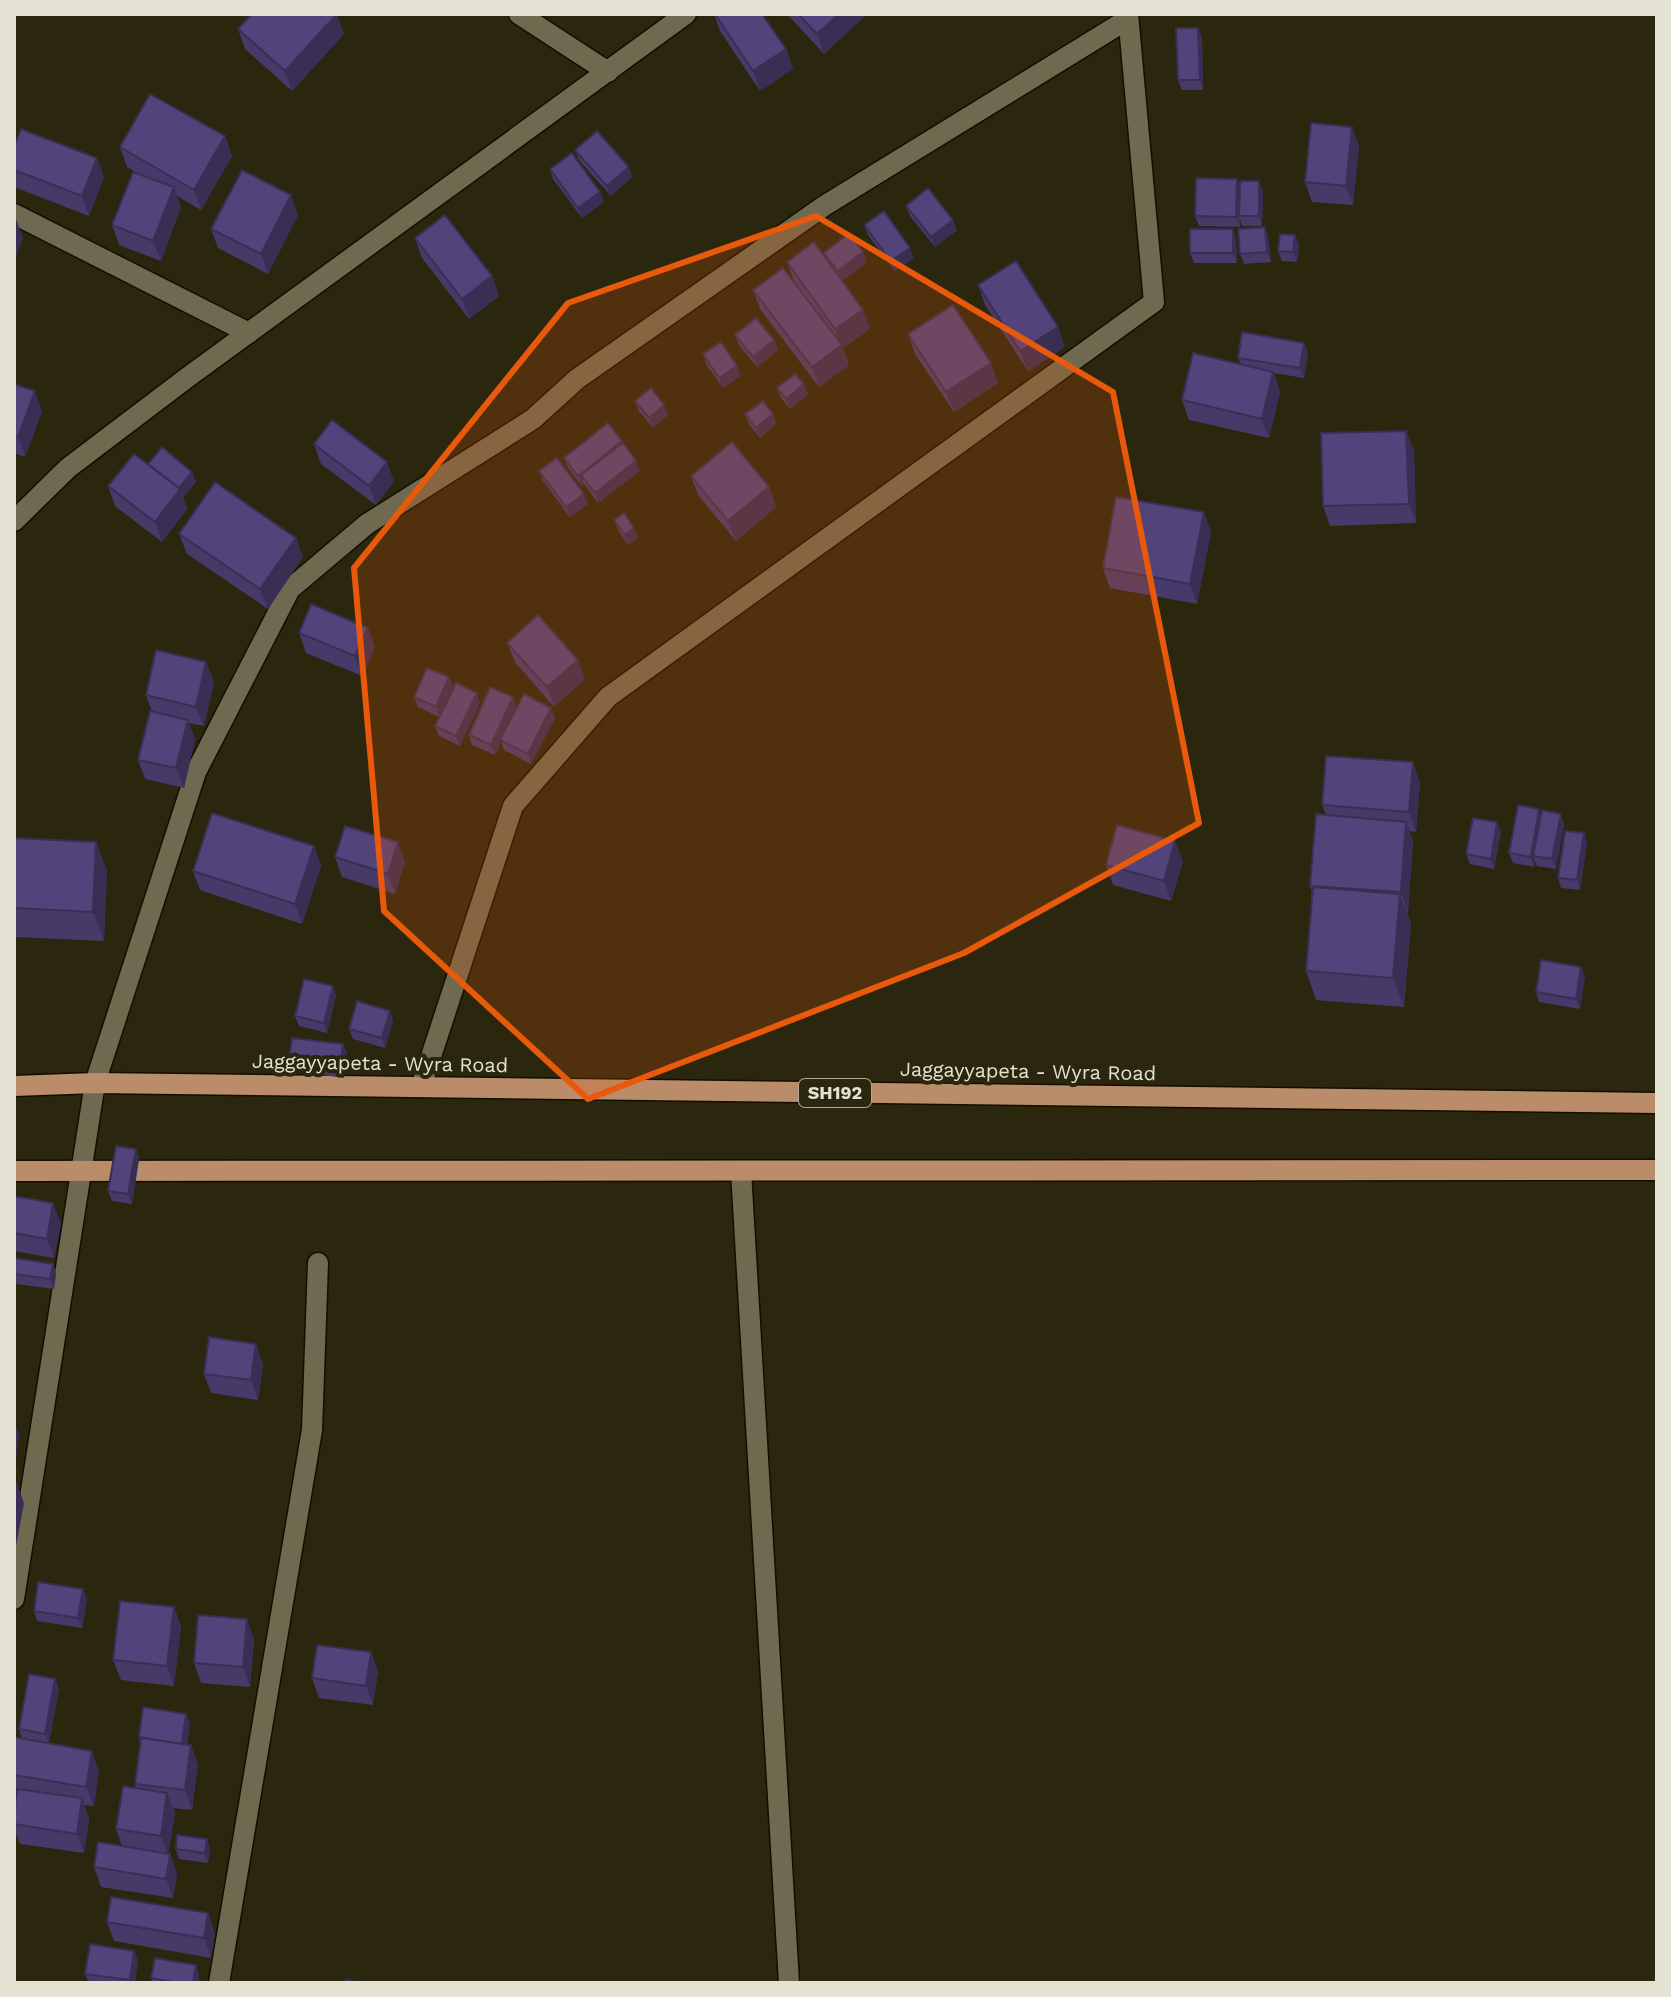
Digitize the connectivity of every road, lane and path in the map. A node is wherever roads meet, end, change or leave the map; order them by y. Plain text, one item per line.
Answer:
1 (519, 14) edge
2 (686, 14) edge
3 (1128, 16) edge
4 (608, 72) junction
5 (14, 214) edge
6 (249, 333) junction
7 (14, 521) edge
8 (95, 1083) junction
9 (14, 1086) edge
10 (421, 1087) junction
11 (1657, 1103) edge
12 (1657, 1170) edge
13 (14, 1171) edge
14 (81, 1171) junction
15 (741, 1171) junction
16 (318, 1263) dead end
17 (14, 1599) edge
18 (219, 1983) edge
19 (789, 1983) edge

1 - 4 street
2 - 4 street
3 - 8 street
3 - 10 street
4 - 6 street
5 - 6 street
6 - 7 street
8 - 9 main road, Jaggayyapeta - Wyra Road / SH192
8 - 10 main road, Jaggayyapeta - Wyra Road / SH192
8 - 14 street
10 - 11 main road, Jaggayyapeta - Wyra Road / SH192
12 - 15 main road
13 - 14 main road
14 - 15 main road
14 - 17 street
15 - 19 street
16 - 18 street

